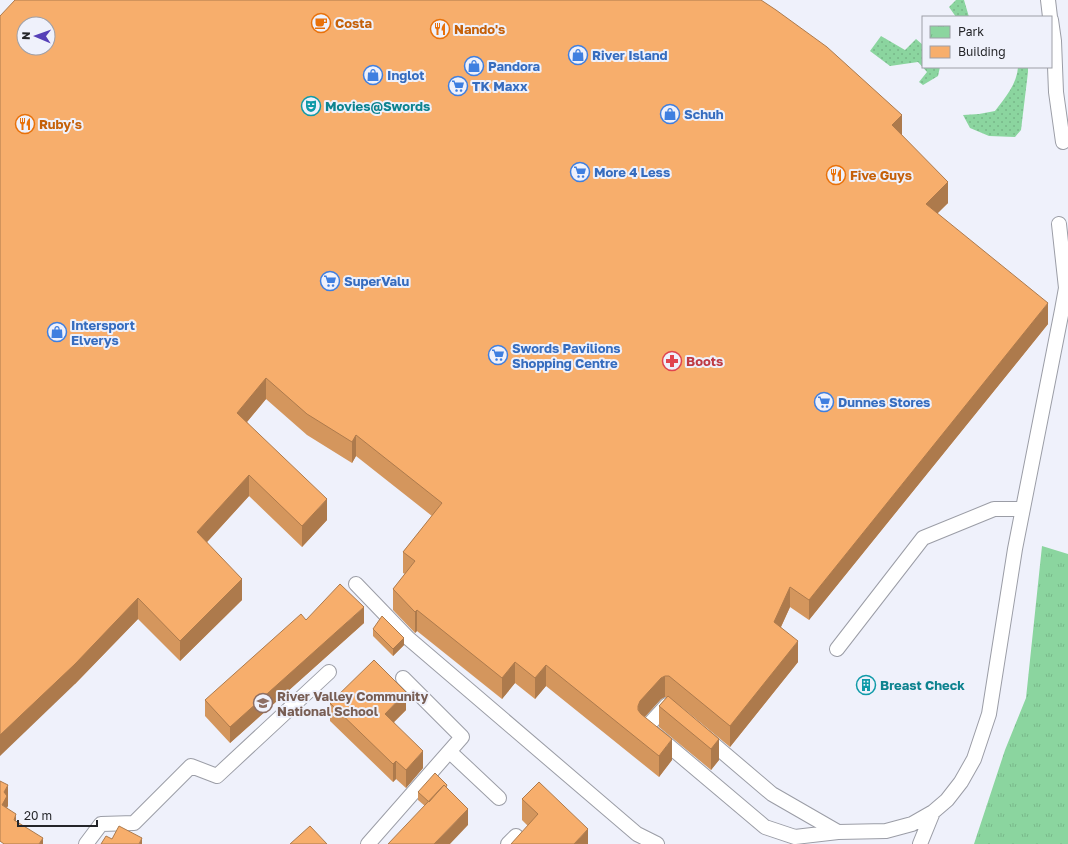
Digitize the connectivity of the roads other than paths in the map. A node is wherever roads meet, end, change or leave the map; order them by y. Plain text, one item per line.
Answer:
1 (1048, 0) edge
2 (1050, 16) edge
3 (1052, 27) edge
4 (1063, 142) dead end
5 (1059, 224) dead end
6 (1023, 509) junction
7 (356, 584) dead end
8 (837, 649) dead end
9 (329, 672) dead end
10 (403, 678) dead end
11 (680, 716) edge
12 (697, 730) edge
13 (450, 752) junction
14 (499, 798) dead end
15 (933, 812) junction
16 (838, 832) junction
17 (816, 839) edge
18 (86, 844) edge
19 (368, 844) edge
20 (656, 844) edge
21 (920, 844) edge

1 - 2 lane
3 - 4 lane
5 - 6 lane
6 - 8 lane
6 - 15 lane
7 - 20 lane
9 - 18 lane
10 - 13 lane
11 - 17 lane
12 - 16 lane
13 - 14 lane
13 - 19 lane
15 - 16 lane
15 - 21 lane
16 - 17 lane

